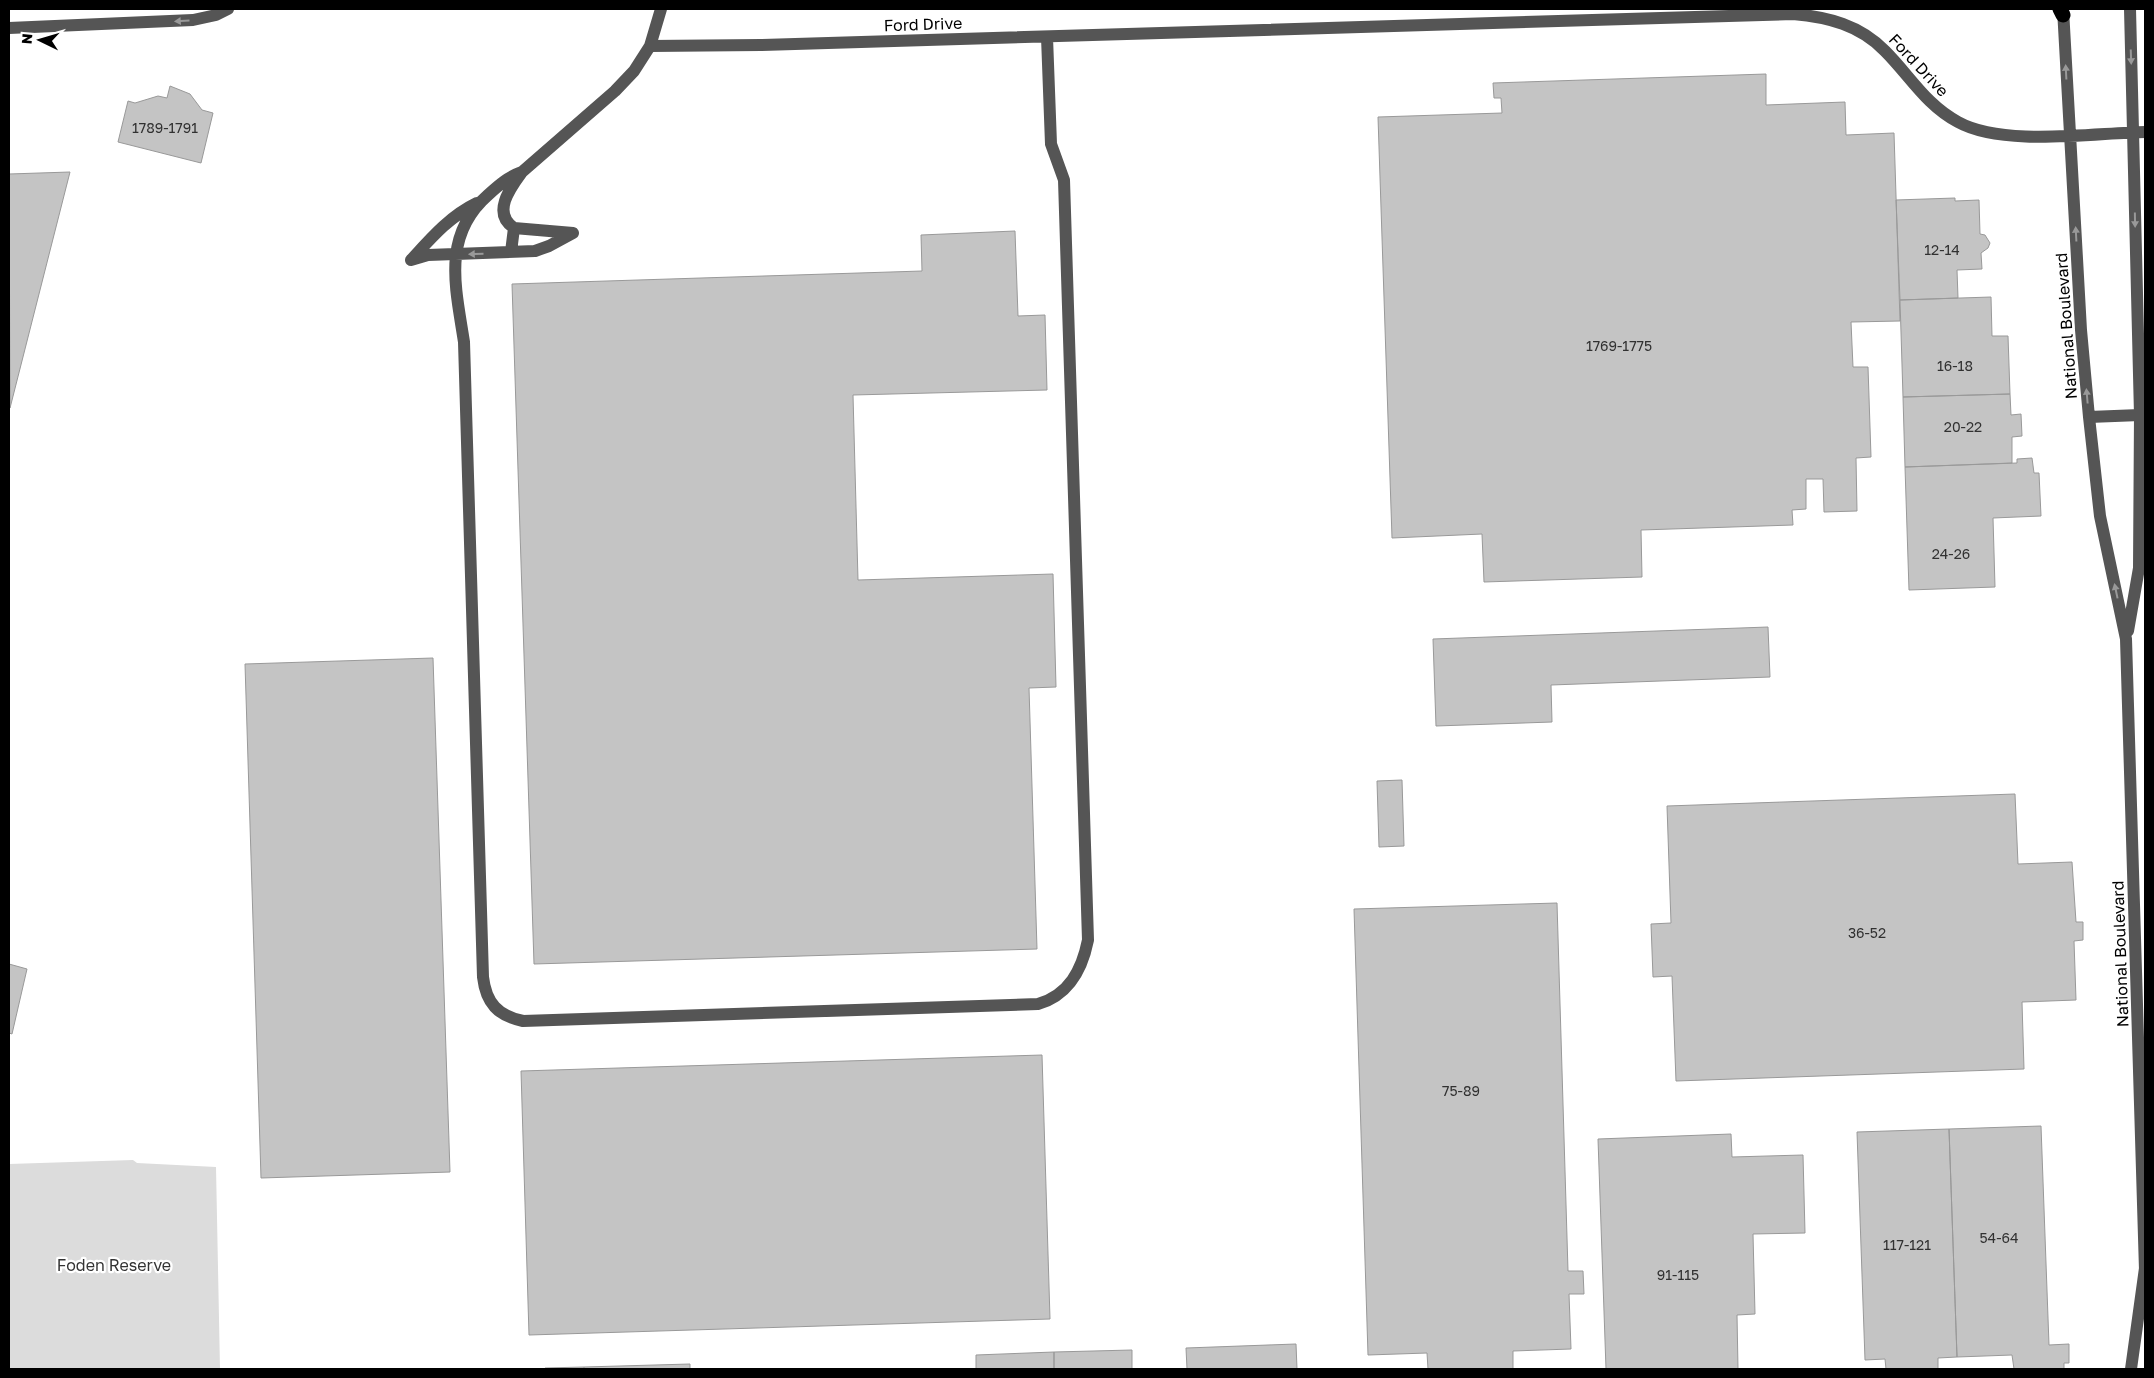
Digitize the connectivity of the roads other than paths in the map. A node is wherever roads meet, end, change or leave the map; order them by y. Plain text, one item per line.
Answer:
1 (228, 9) edge
2 (661, 9) edge
3 (2130, 9) edge
4 (2062, 11) edge
5 (9, 28) edge
6 (1047, 37) junction
7 (650, 46) junction
8 (2139, 132) edge
9 (2069, 135) junction
10 (522, 172) junction
11 (482, 200) junction
12 (514, 228) junction
13 (511, 252) junction
14 (455, 255) junction
15 (2140, 415) junction
16 (2088, 417) junction
17 (2126, 639) junction
18 (2145, 1269) edge
19 (2132, 1369) edge

1 -> 5 street
2 - 7 street
3 -> 8 street, National Boulevard
9 -> 4 street, National Boulevard
6 - 7 street, Ford Drive
6 - 9 street, Ford Drive
6 - 14 street
7 - 10 street
8 - 9 street, Ford Drive
8 -> 15 street, National Boulevard
16 -> 9 street, National Boulevard
10 - 11 street
10 - 12 street
11 - 14 street
11 - 14 street
12 - 13 street
12 - 13 street
13 -> 14 street
15 - 16 street
15 - 17 street, National Boulevard
17 -> 16 street, National Boulevard
17 - 18 street, National Boulevard
18 - 19 street, National Boulevard

